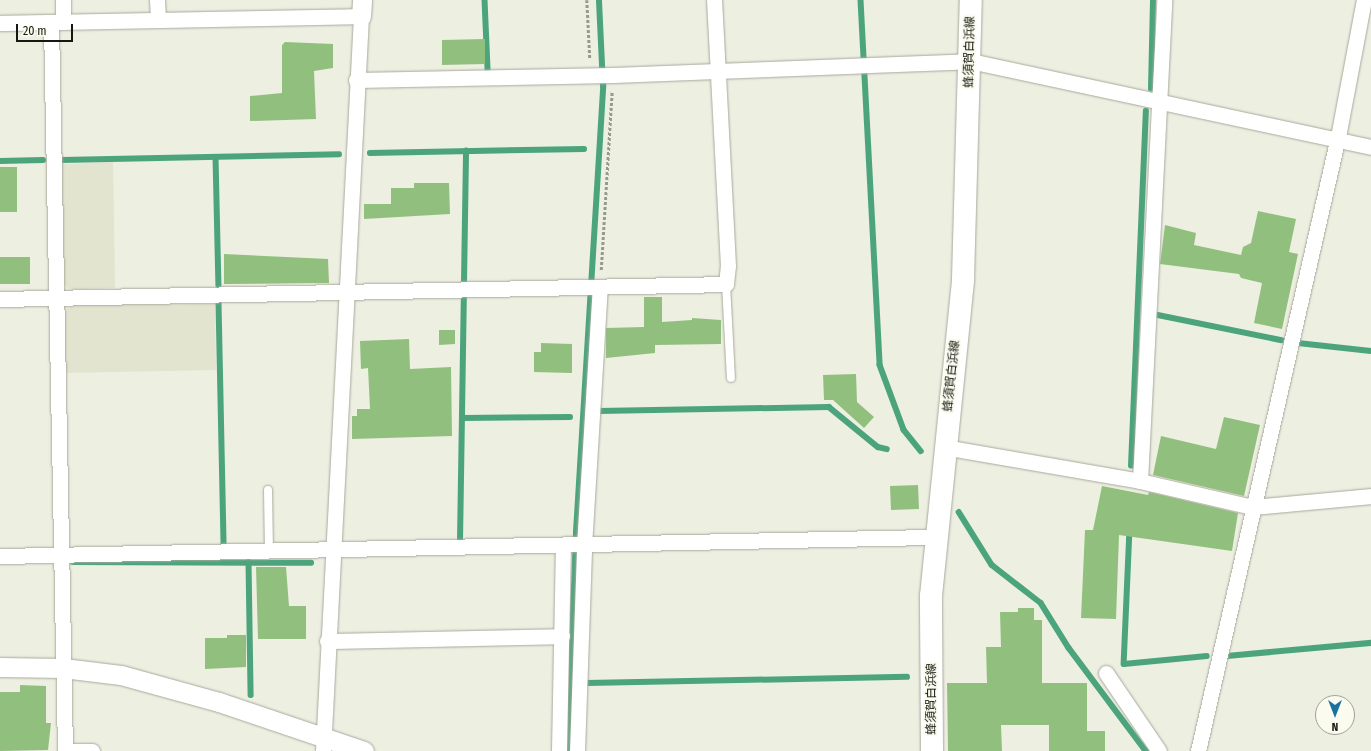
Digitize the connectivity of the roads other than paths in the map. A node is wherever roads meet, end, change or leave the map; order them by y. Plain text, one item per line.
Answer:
1 (63, 0) edge
2 (157, 0) edge
3 (714, 0) edge
4 (971, 0) edge
5 (1164, 0) edge
6 (1364, 0) edge
7 (361, 8) edge
8 (158, 20) junction
9 (57, 22) junction
10 (0, 23) edge
11 (970, 60) junction
12 (717, 70) junction
13 (356, 80) junction
14 (1159, 100) junction
15 (1338, 137) junction
16 (1371, 147) edge
17 (726, 284) junction
18 (593, 287) junction
19 (345, 292) junction
20 (56, 298) junction
21 (0, 299) edge
22 (731, 378) dead end
23 (944, 448) junction
24 (1140, 481) junction
25 (268, 490) dead end
26 (1371, 496) edge
27 (1253, 507) junction
28 (934, 537) junction
29 (574, 546) junction
30 (331, 550) junction
31 (269, 552) junction
32 (61, 555) junction
33 (0, 556) edge
34 (562, 636) junction
35 (328, 641) junction
36 (0, 667) edge
37 (63, 668) junction
38 (1106, 673) dead end
39 (324, 744) edge
40 (64, 751) edge
41 (92, 751) edge
42 (364, 751) edge
43 (559, 751) edge
44 (577, 751) edge
45 (932, 751) edge
46 (1160, 751) edge
47 (1198, 751) edge

1 - 9 street
2 - 8 street
3 - 12 street
4 - 11 main road, 蜂須賀白浜線
5 - 14 street
6 - 15 street
7 - 8 street
7 - 13 street
8 - 9 street
9 - 10 street
9 - 20 street
11 - 12 street
11 - 14 street
11 - 23 main road, 蜂須賀白浜線
12 - 13 street
12 - 17 street
13 - 19 street
14 - 15 street
14 - 24 street
15 - 16 street
15 - 27 street
17 - 18 street
17 - 22 lane
18 - 19 street
18 - 29 street
19 - 20 street
19 - 30 street
20 - 21 street
20 - 32 street
23 - 24 street
23 - 28 main road, 蜂須賀白浜線
24 - 27 street
25 - 31 lane
26 - 27 street
27 - 47 street
28 - 29 street
28 - 45 main road, 蜂須賀白浜線
29 - 30 street
29 - 34 street
29 - 44 street
30 - 31 street
30 - 35 street
31 - 32 street
32 - 33 street
32 - 37 street
34 - 35 street
34 - 43 street
35 - 39 street
36 - 37 street
37 - 39 street
37 - 40 street
38 - 46 street
39 - 42 street
40 - 41 street

